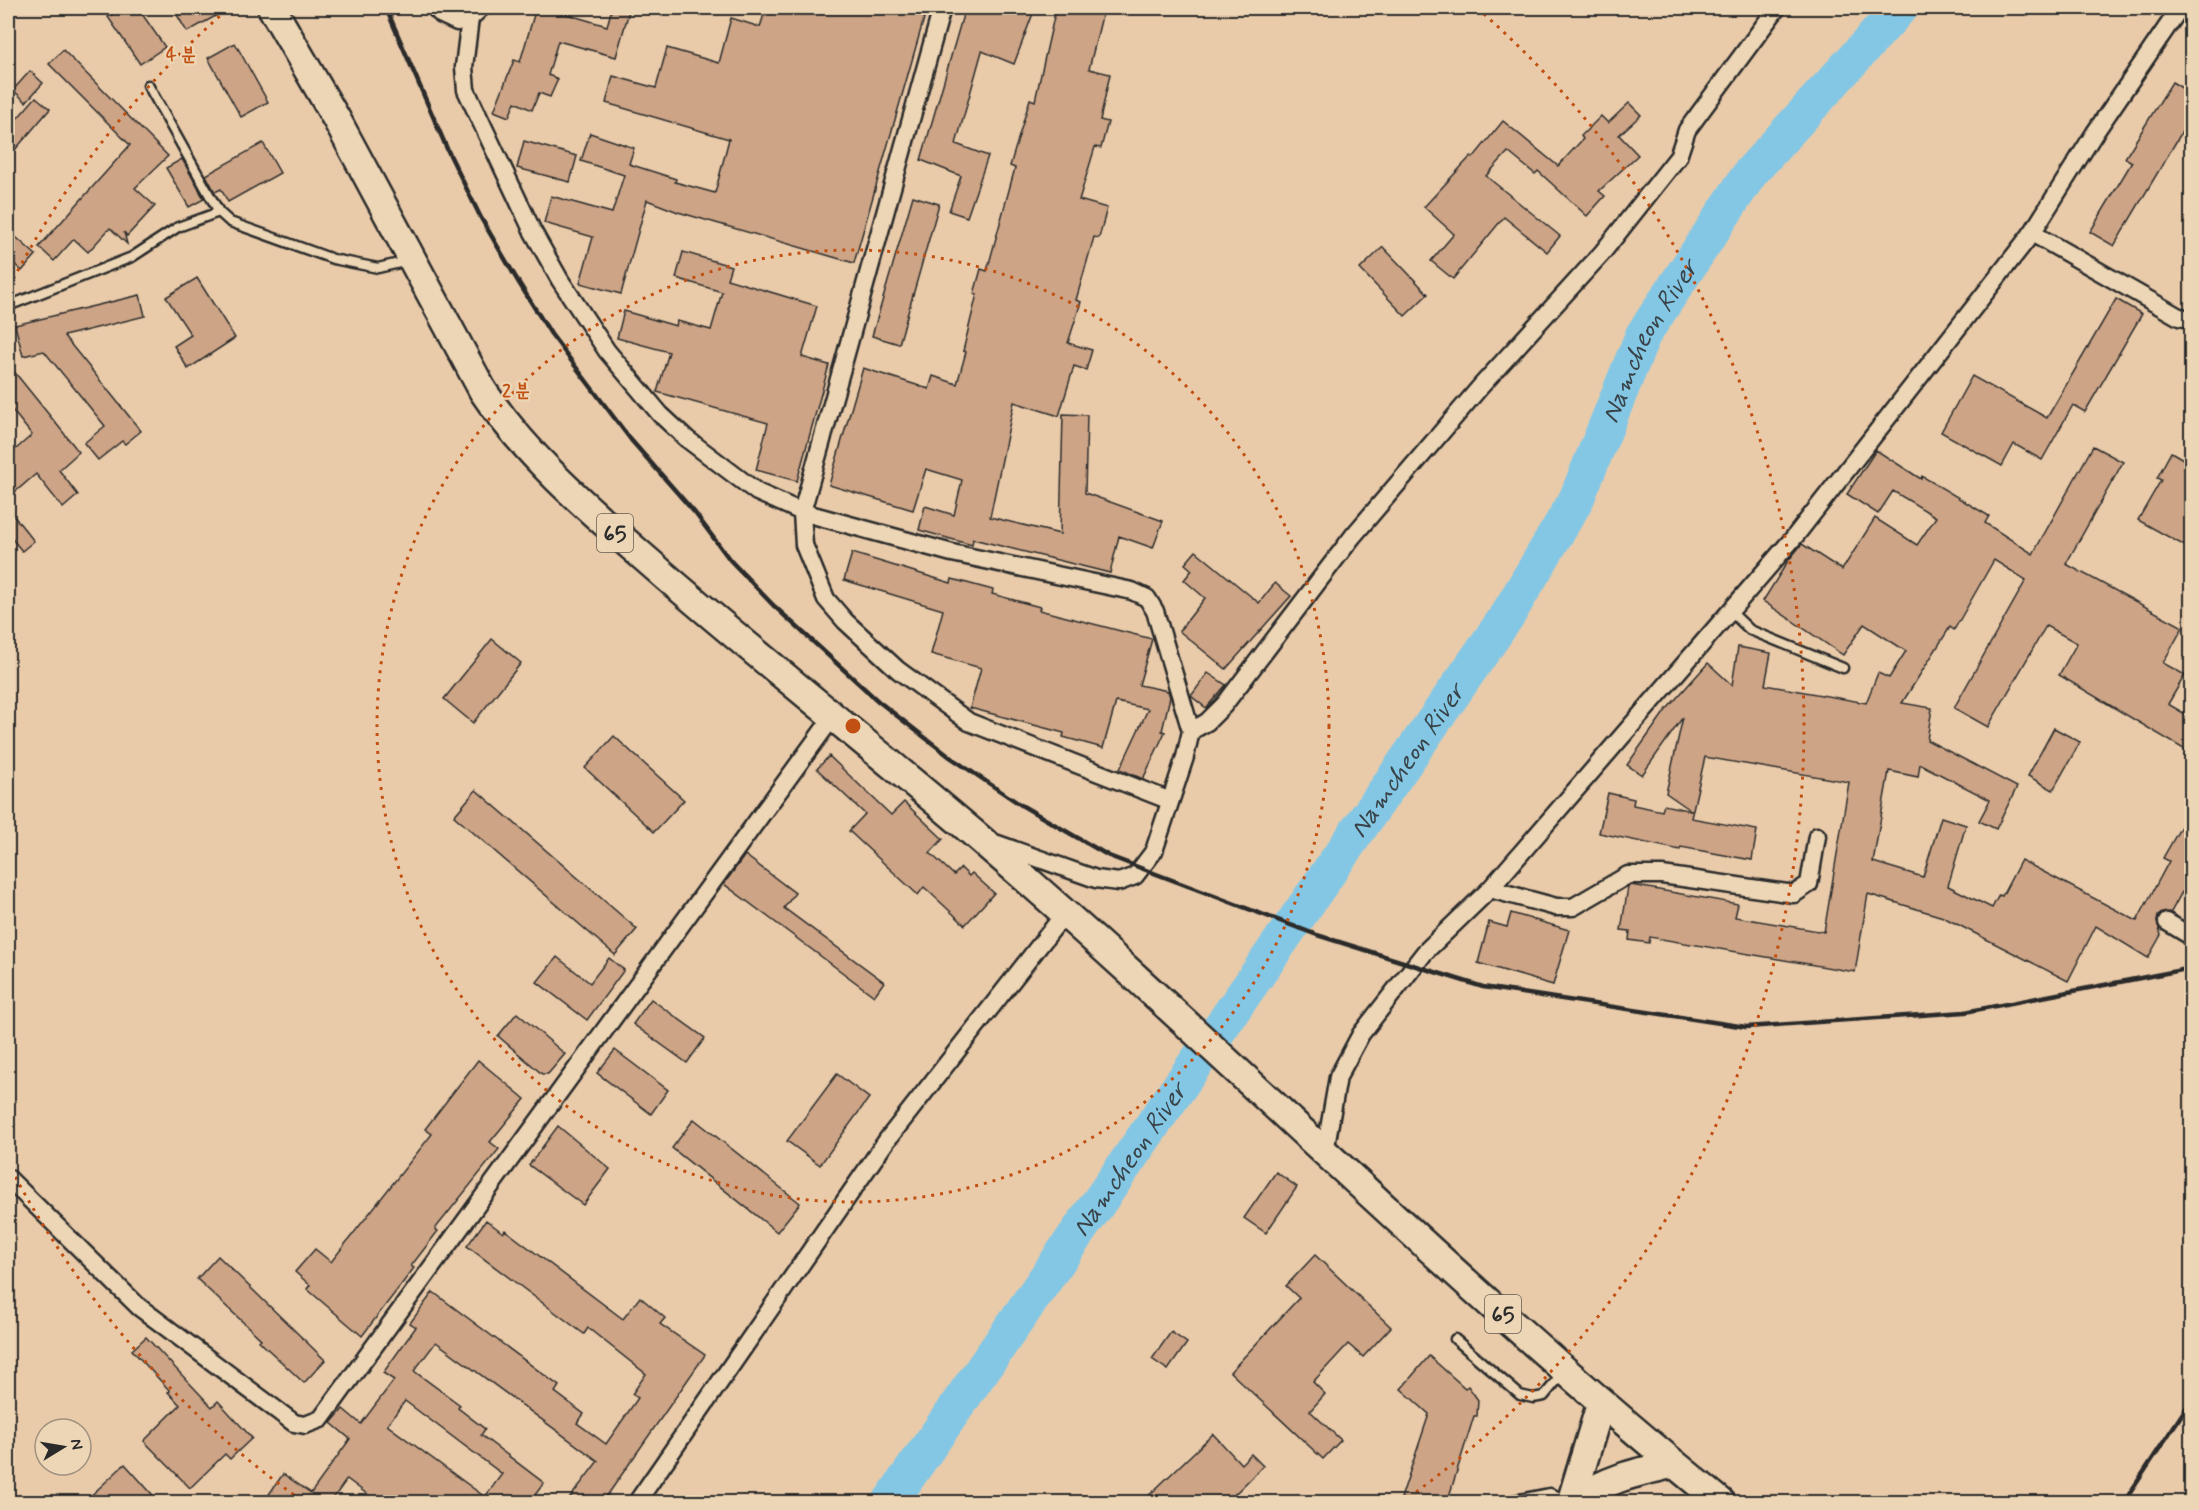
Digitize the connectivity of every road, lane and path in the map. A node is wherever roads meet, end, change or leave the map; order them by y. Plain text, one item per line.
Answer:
1 (272, 8) edge
2 (435, 8) edge
3 (942, 8) edge
4 (1777, 8) edge
5 (2180, 8) edge
6 (476, 13) edge
7 (148, 85) dead end
8 (219, 212) junction
9 (2032, 233) junction
10 (411, 260) junction
11 (8, 306) edge
12 (2192, 320) edge
13 (802, 512) junction
14 (1730, 611) junction
15 (1843, 668) dead end
16 (832, 718) junction
17 (1191, 731) junction
18 (1168, 800) junction
19 (975, 835) junction
20 (1816, 836) dead end
21 (1490, 889) junction
22 (1065, 913) junction
23 (2167, 922) dead end
24 (2192, 937) edge
25 (1325, 1152) junction
26 (8, 1178) edge
27 (1455, 1339) dead end
28 (1565, 1370) junction
29 (1601, 1403) junction
30 (1674, 1464) junction
31 (1572, 1502) edge
32 (638, 1503) edge
33 (1504, 1503) edge
34 (1721, 1503) edge

1 - 10 main road, 65
2 - 6 street
3 - 13 street
4 - 17 street
5 - 9 street
6 - 13 street
7 - 8 lane
8 - 10 lane
8 - 11 lane
9 - 12 street
9 - 14 street
10 - 16 main road, 65
13 - 17 street
13 - 18 street
14 - 15 lane
14 - 21 street
16 - 19 main road, 65
16 - 26 street
17 - 18 street
18 - 19 street
19 - 22 main road, 65
20 - 21 street
21 - 25 street
22 - 25 main road, 65
22 - 32 street
23 - 24 street
25 - 28 main road, 65
27 - 28 lane
28 - 29 main road, 65
29 - 30 main road, 65
29 - 31 main road
30 - 31 main road
30 - 34 main road, 65
31 - 33 lane

